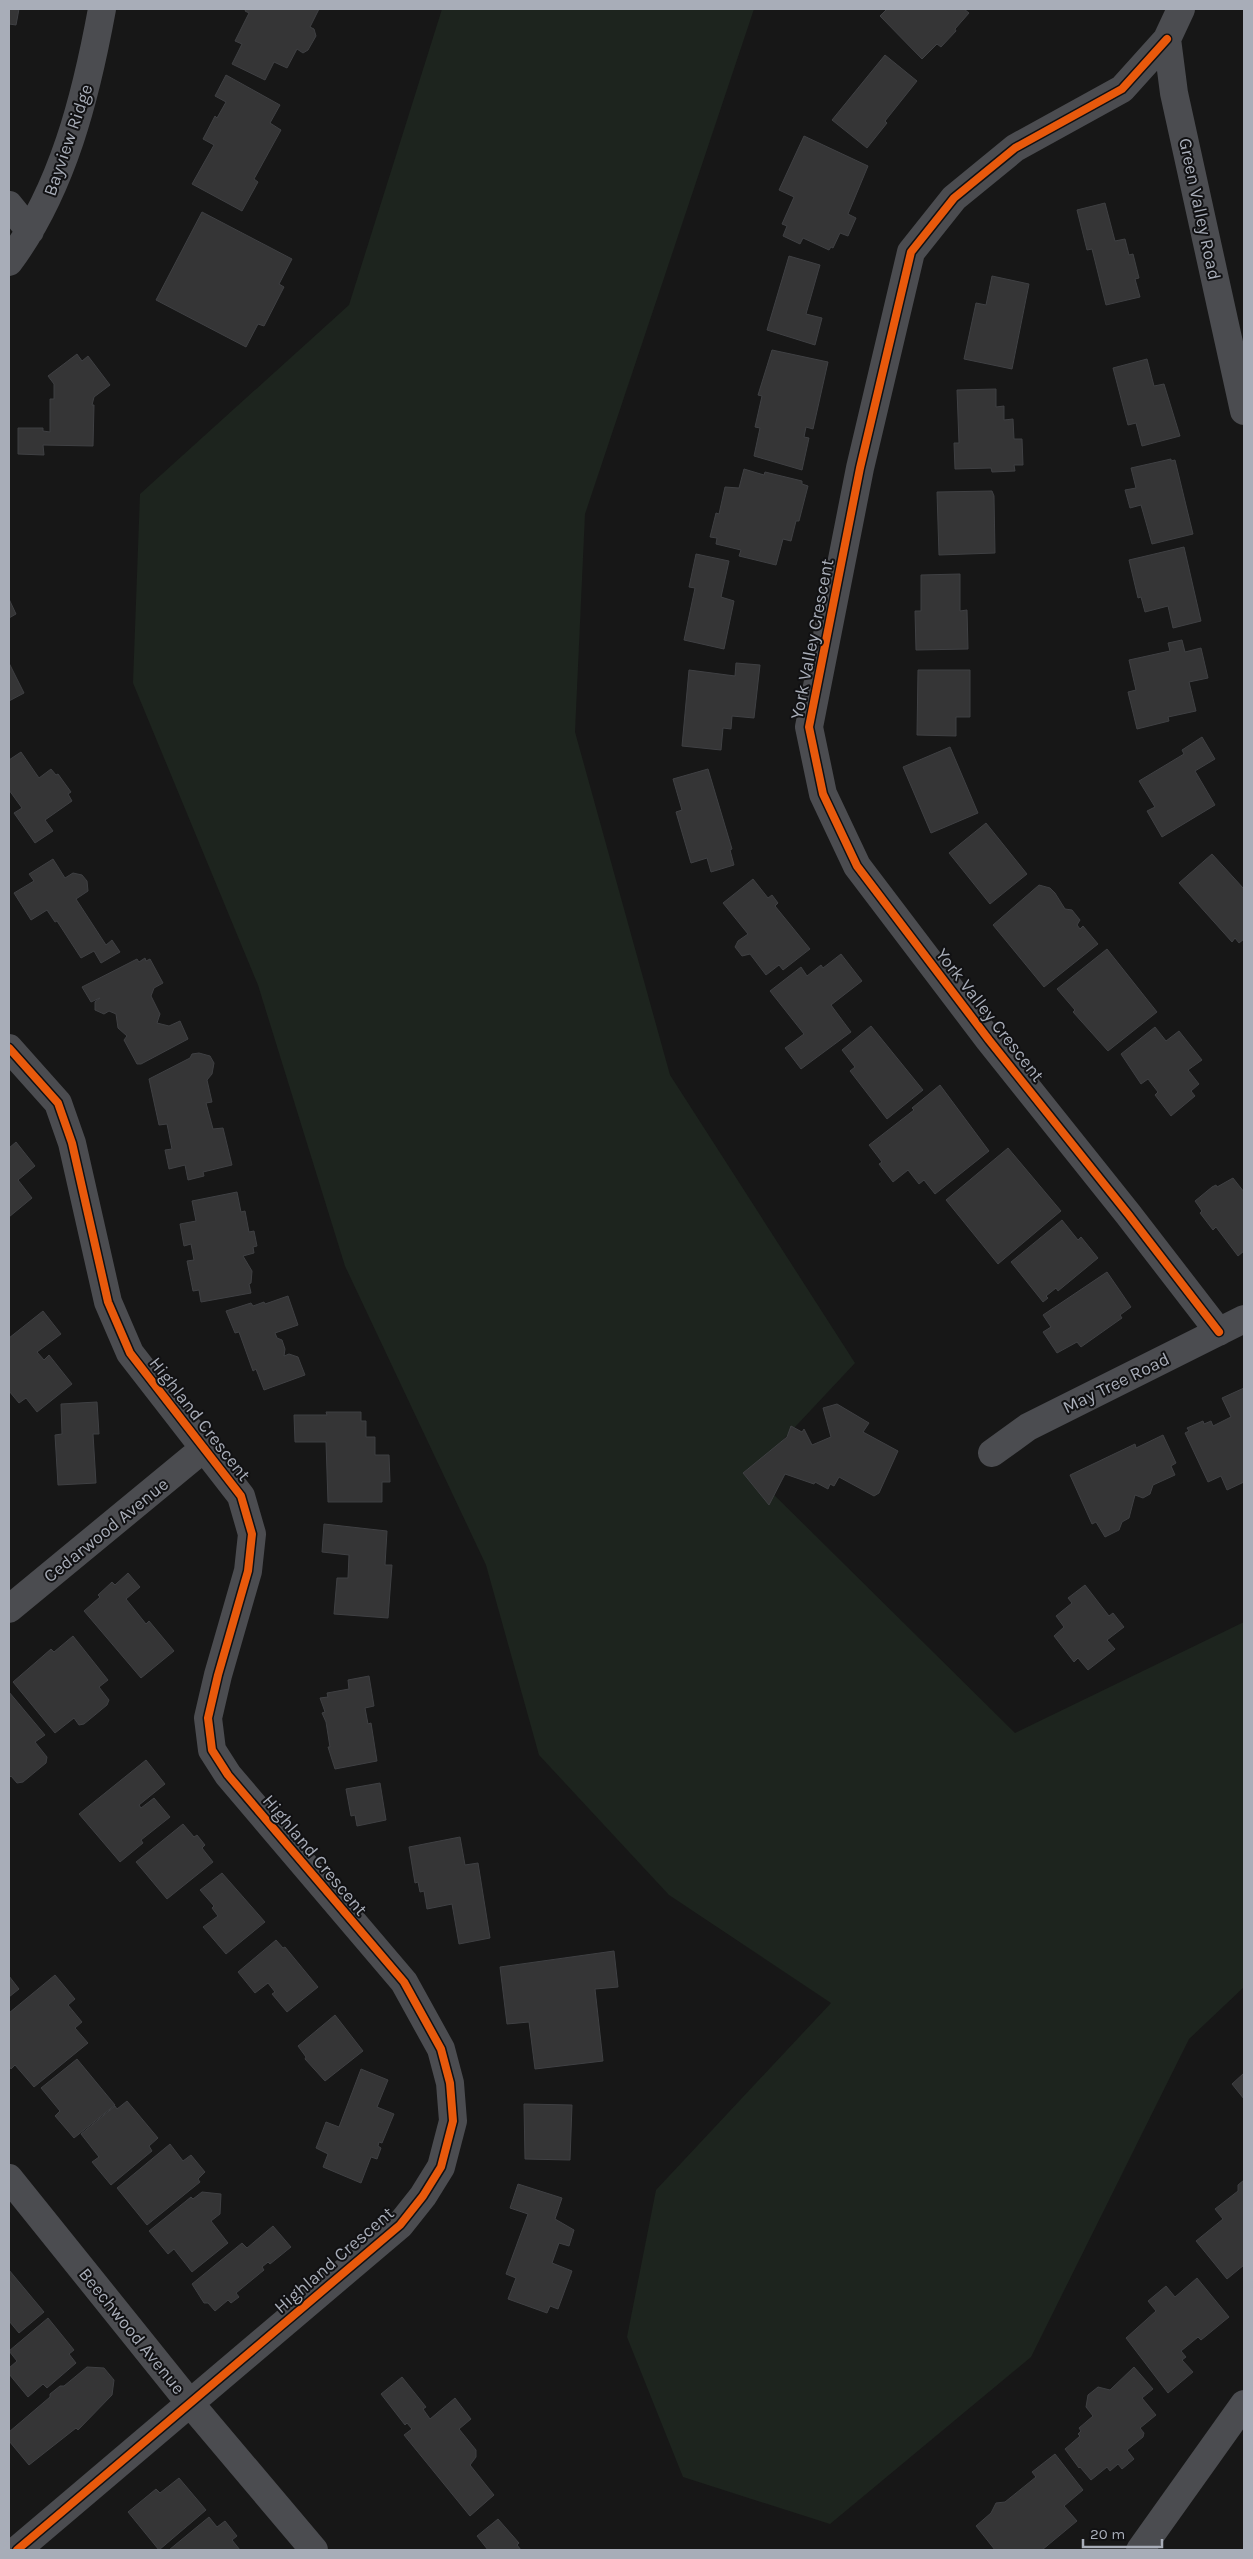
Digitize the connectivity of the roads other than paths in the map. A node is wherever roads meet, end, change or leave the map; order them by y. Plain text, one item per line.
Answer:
1 (102, 9) edge
2 (1181, 9) edge
3 (1167, 39) junction
4 (9, 205) edge
5 (30, 231) junction
6 (9, 262) edge
7 (1244, 411) edge
8 (9, 1050) edge
9 (1244, 1319) edge
10 (1219, 1332) junction
11 (203, 1449) junction
12 (992, 1453) dead end
13 (9, 1609) edge
14 (9, 2178) edge
15 (189, 2402) junction
16 (1244, 2404) edge
17 (17, 2550) edge
18 (314, 2550) edge
19 (1140, 2550) edge

1 - 5 street, Bayview Ridge
2 - 3 street
3 - 7 street, Green Valley Road
3 - 10 street, York Valley Crescent
4 - 5 street
5 - 6 street, Bayview Ridge
8 - 11 street, Highland Crescent
9 - 10 street, May Tree Road
10 - 12 street, May Tree Road
11 - 13 street, Cedarwood Avenue
11 - 15 street, Highland Crescent
14 - 15 street, Beechwood Avenue
15 - 17 street, Highland Crescent
15 - 18 street, Beechwood Avenue
16 - 19 street

